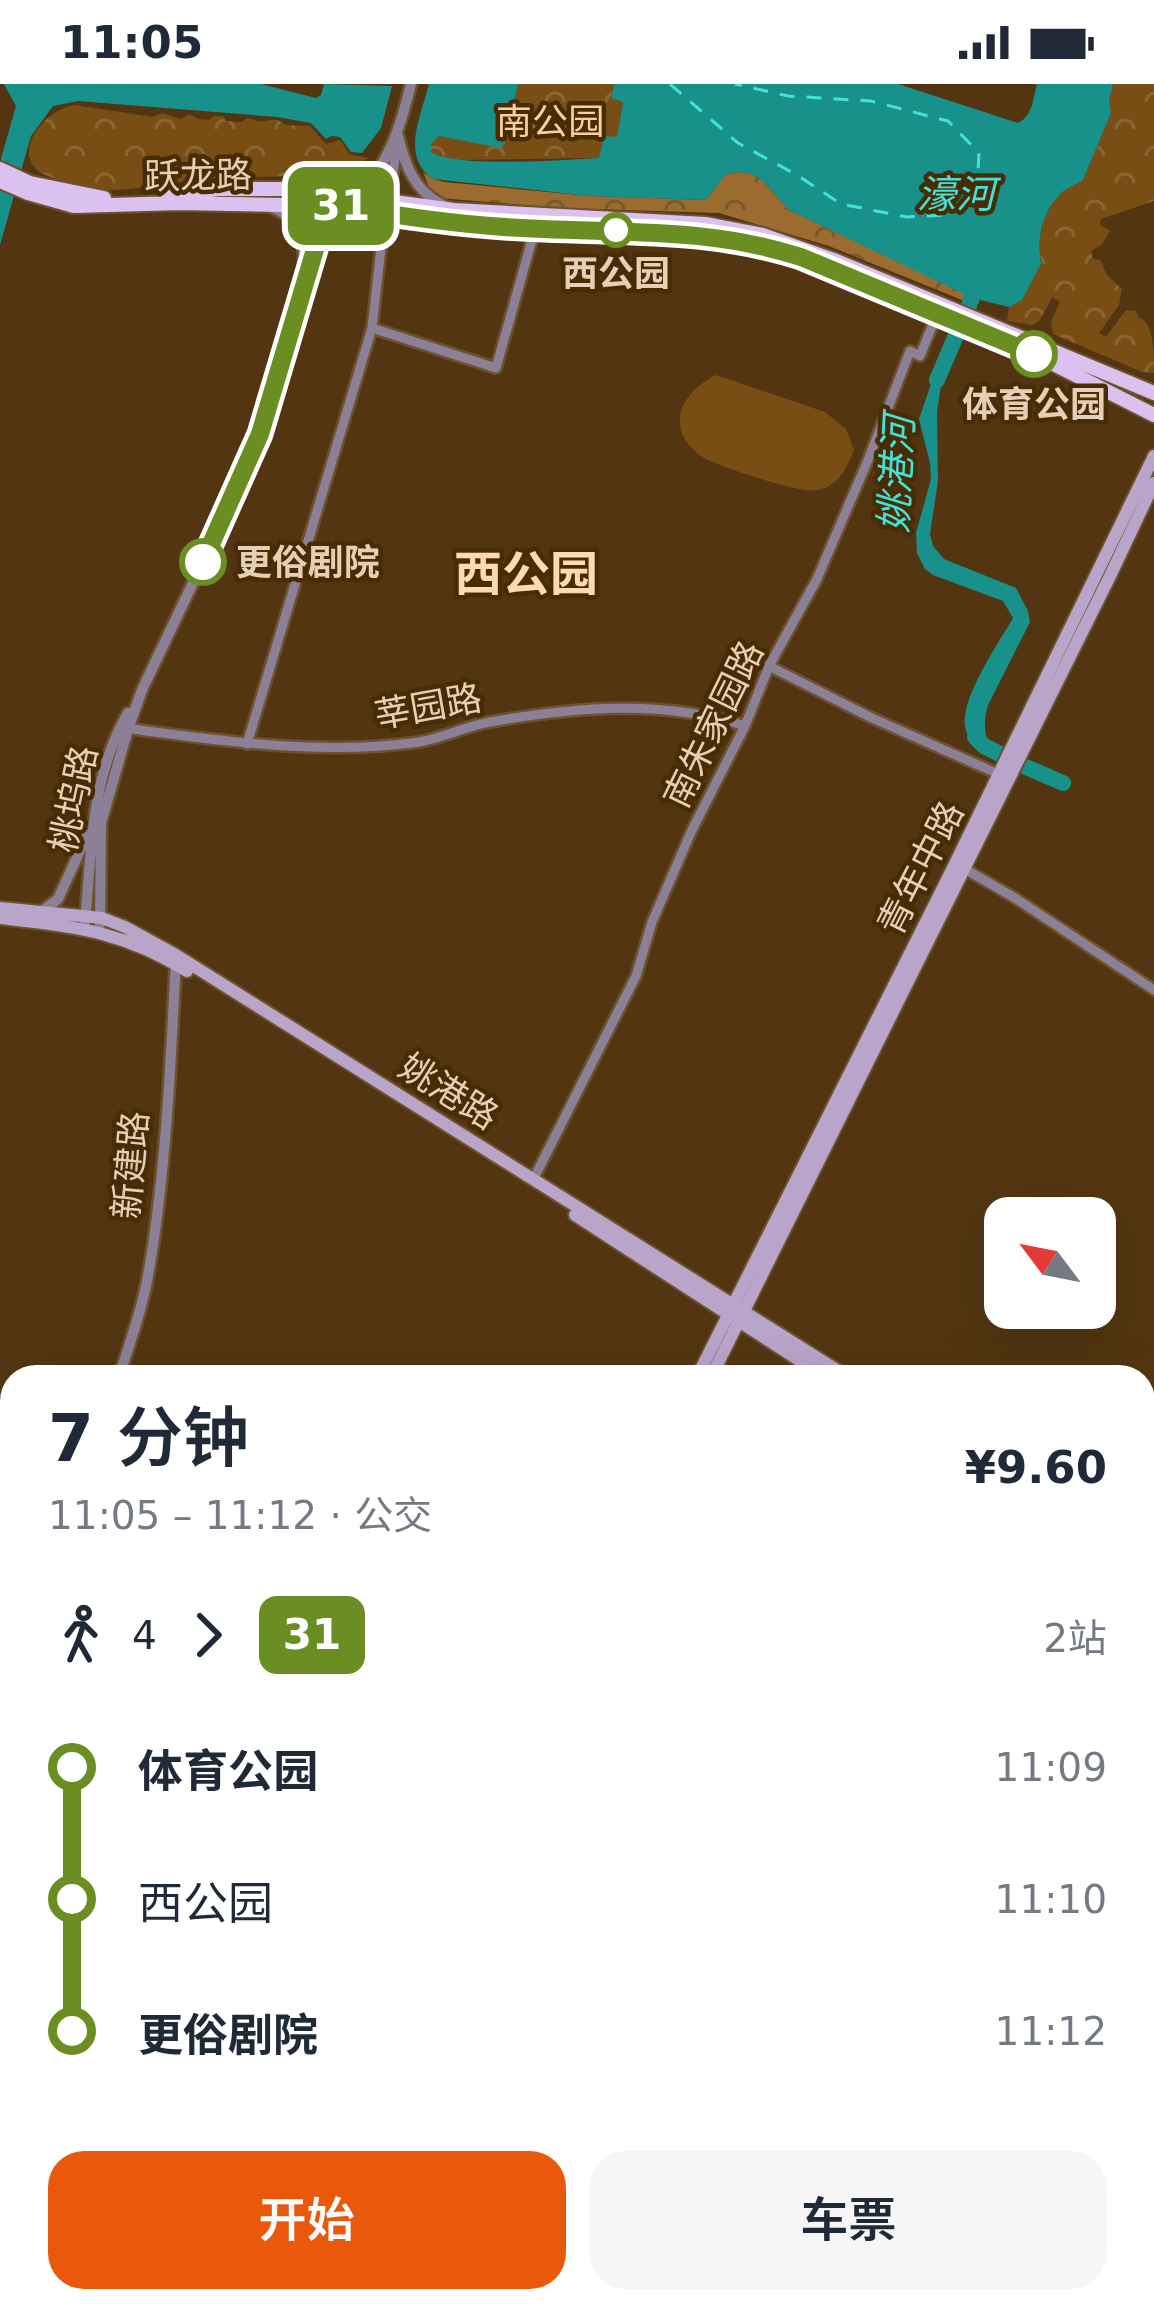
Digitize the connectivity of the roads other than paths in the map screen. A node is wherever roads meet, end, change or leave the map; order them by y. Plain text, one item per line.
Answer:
1 (411, 84) edge
2 (398, 136) junction
3 (0, 170) edge
4 (0, 181) edge
5 (29, 188) junction
6 (358, 196) junction
7 (251, 204) junction
8 (341, 206) junction
9 (388, 207) junction
10 (454, 210) junction
11 (535, 229) junction
12 (302, 294) junction
13 (945, 311) junction
14 (982, 326) junction
15 (372, 328) junction
16 (1154, 393) edge
17 (1154, 415) edge
18 (1154, 456) edge
19 (1154, 483) edge
20 (769, 666) junction
21 (745, 726) junction
22 (124, 728) junction
23 (247, 744) junction
24 (1005, 777) junction
25 (92, 821) junction
26 (965, 868) junction
27 (0, 908) edge
28 (41, 912) junction
29 (0, 918) edge
30 (85, 921) junction
31 (101, 925) junction
32 (176, 959) junction
33 (1154, 990) edge
34 (533, 1180) junction
35 (737, 1313) junction
36 (123, 1365) edge
37 (704, 1365) edge
38 (717, 1365) edge
39 (808, 1365) edge
40 (827, 1365) edge

1 - 2 street
2 - 6 street
2 - 9 street
2 - 10 street
3 - 5 main road, 跃龙路
4 - 5 main road, 跃龙路
5 - 6 main road, 跃龙路
5 - 7 main road, 跃龙路
6 - 8 street
6 - 9 main road, 跃龙路
7 - 8 main road, 跃龙路
7 - 12 street
8 - 9 main road, 跃龙路
8 - 12 street, 桃坞路
9 - 10 main road, 跃龙路
9 - 11 main road, 跃龙路
9 - 15 street
10 - 13 main road, 跃龙路
11 - 13 main road, 跃龙路
11 - 15 street
12 - 22 street, 桃坞路
13 - 14 main road, 跃龙路
13 - 20 street, 南朱家园路
14 - 16 main road, 跃龙路
14 - 17 main road, 跃龙路
15 - 23 street
18 - 24 main road, 青年中路
19 - 24 main road, 青年中路
20 - 21 street, 南朱家园路
20 - 24 street
21 - 23 street, 莘园路
21 - 34 street, 南朱家园路
22 - 23 street, 莘园路
22 - 25 street, 桃坞路
22 - 31 street, 桃坞路
24 - 26 main road, 青年中路
24 - 35 main road, 青年中路
25 - 28 street
25 - 30 street, 桃坞路
26 - 33 street
26 - 35 main road, 青年中路
27 - 28 main road, 姚港路
28 - 30 main road, 姚港路
29 - 30 main road, 姚港路
30 - 31 main road, 姚港路
31 - 32 main road, 姚港路
32 - 34 main road, 姚港路
32 - 35 main road, 姚港路
32 - 36 street, 新建路
34 - 35 main road, 姚港路
35 - 37 main road
35 - 38 main road
35 - 39 main road, 姚港路
35 - 40 main road, 姚港路

